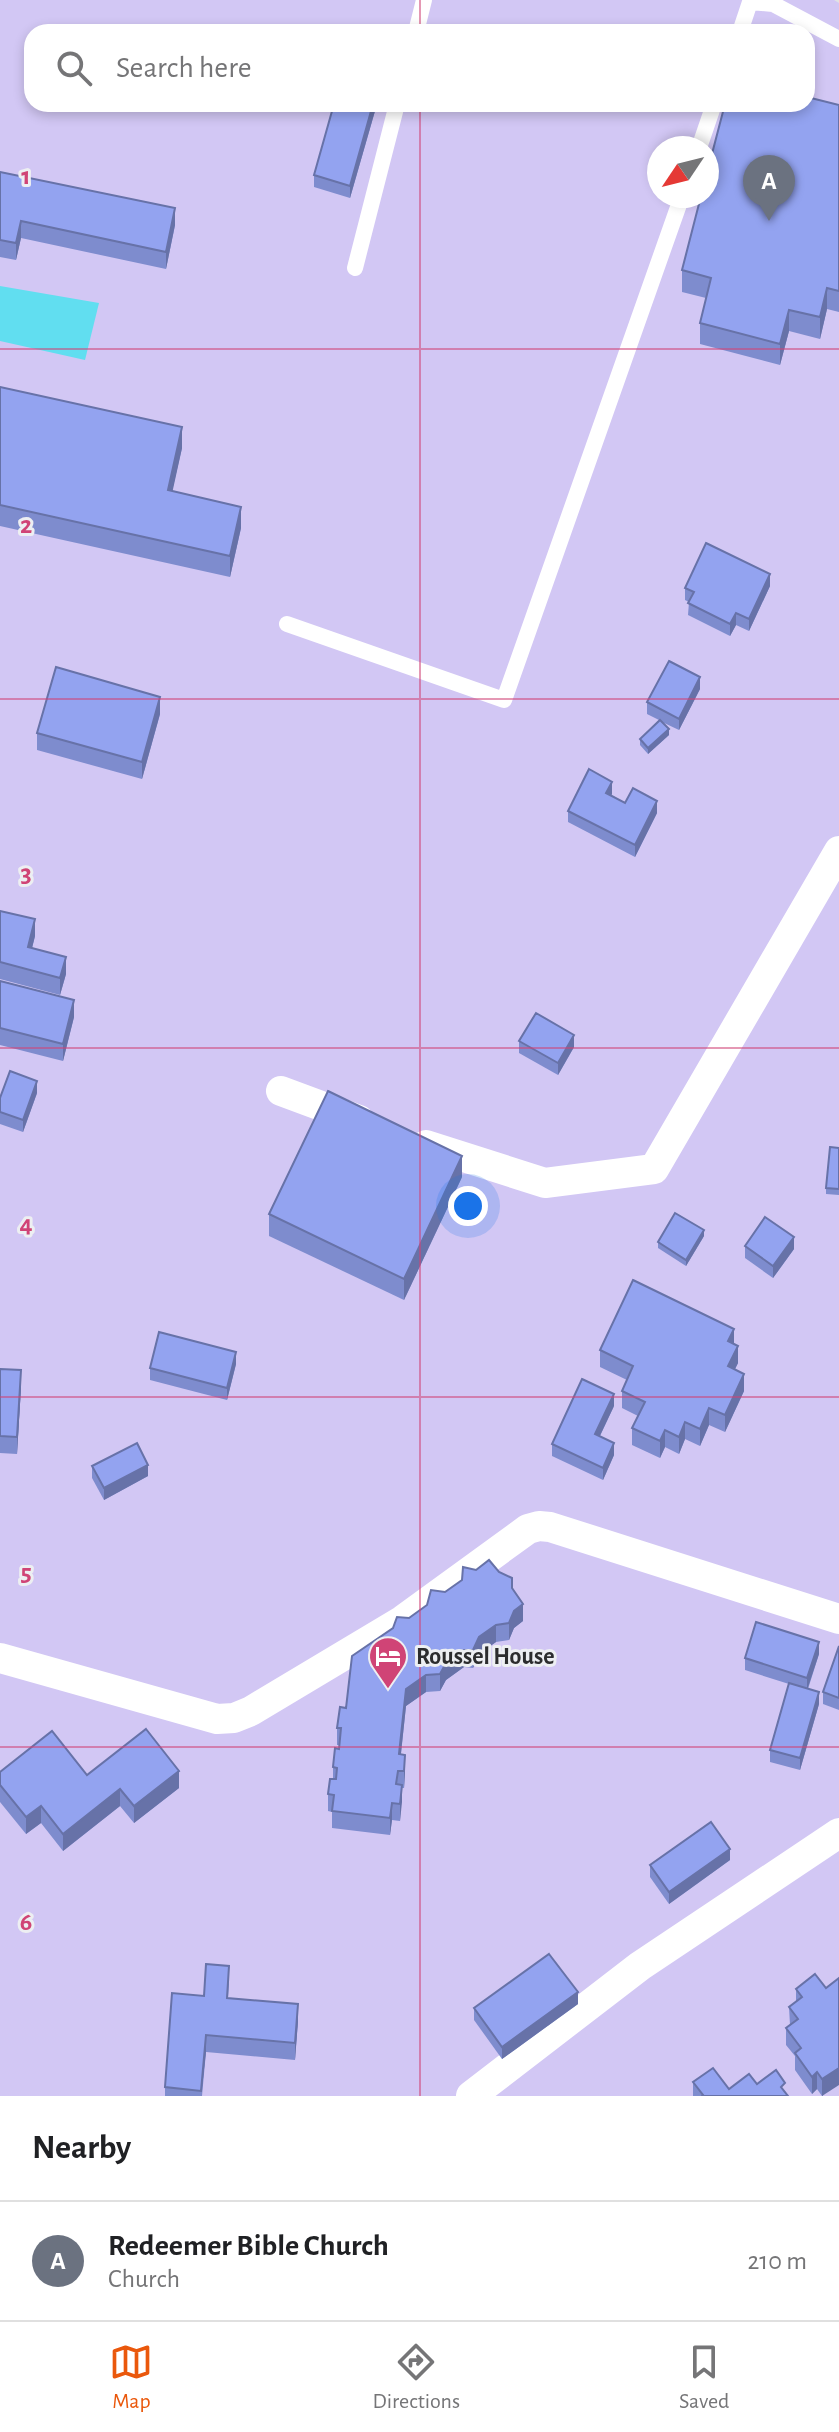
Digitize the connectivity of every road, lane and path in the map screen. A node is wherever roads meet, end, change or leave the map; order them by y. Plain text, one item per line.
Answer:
1 (424, 0) edge
2 (746, 1) edge
3 (418, 24) edge
4 (742, 24) edge
5 (811, 24) edge
6 (815, 26) edge
7 (839, 39) edge
8 (395, 112) edge
9 (711, 112) edge
10 (703, 136) edge
11 (678, 208) edge
12 (355, 268) dead end
13 (287, 624) dead end
14 (839, 851) edge
15 (281, 1091) dead end
16 (839, 1619) edge
17 (0, 1658) edge
18 (839, 1833) edge
19 (471, 2096) edge

1 - 3 lane
2 - 4 lane
2 - 5 lane
6 - 7 lane
8 - 12 lane
9 - 10 lane
11 - 13 lane
14 - 15 street
16 - 17 street
18 - 19 street

